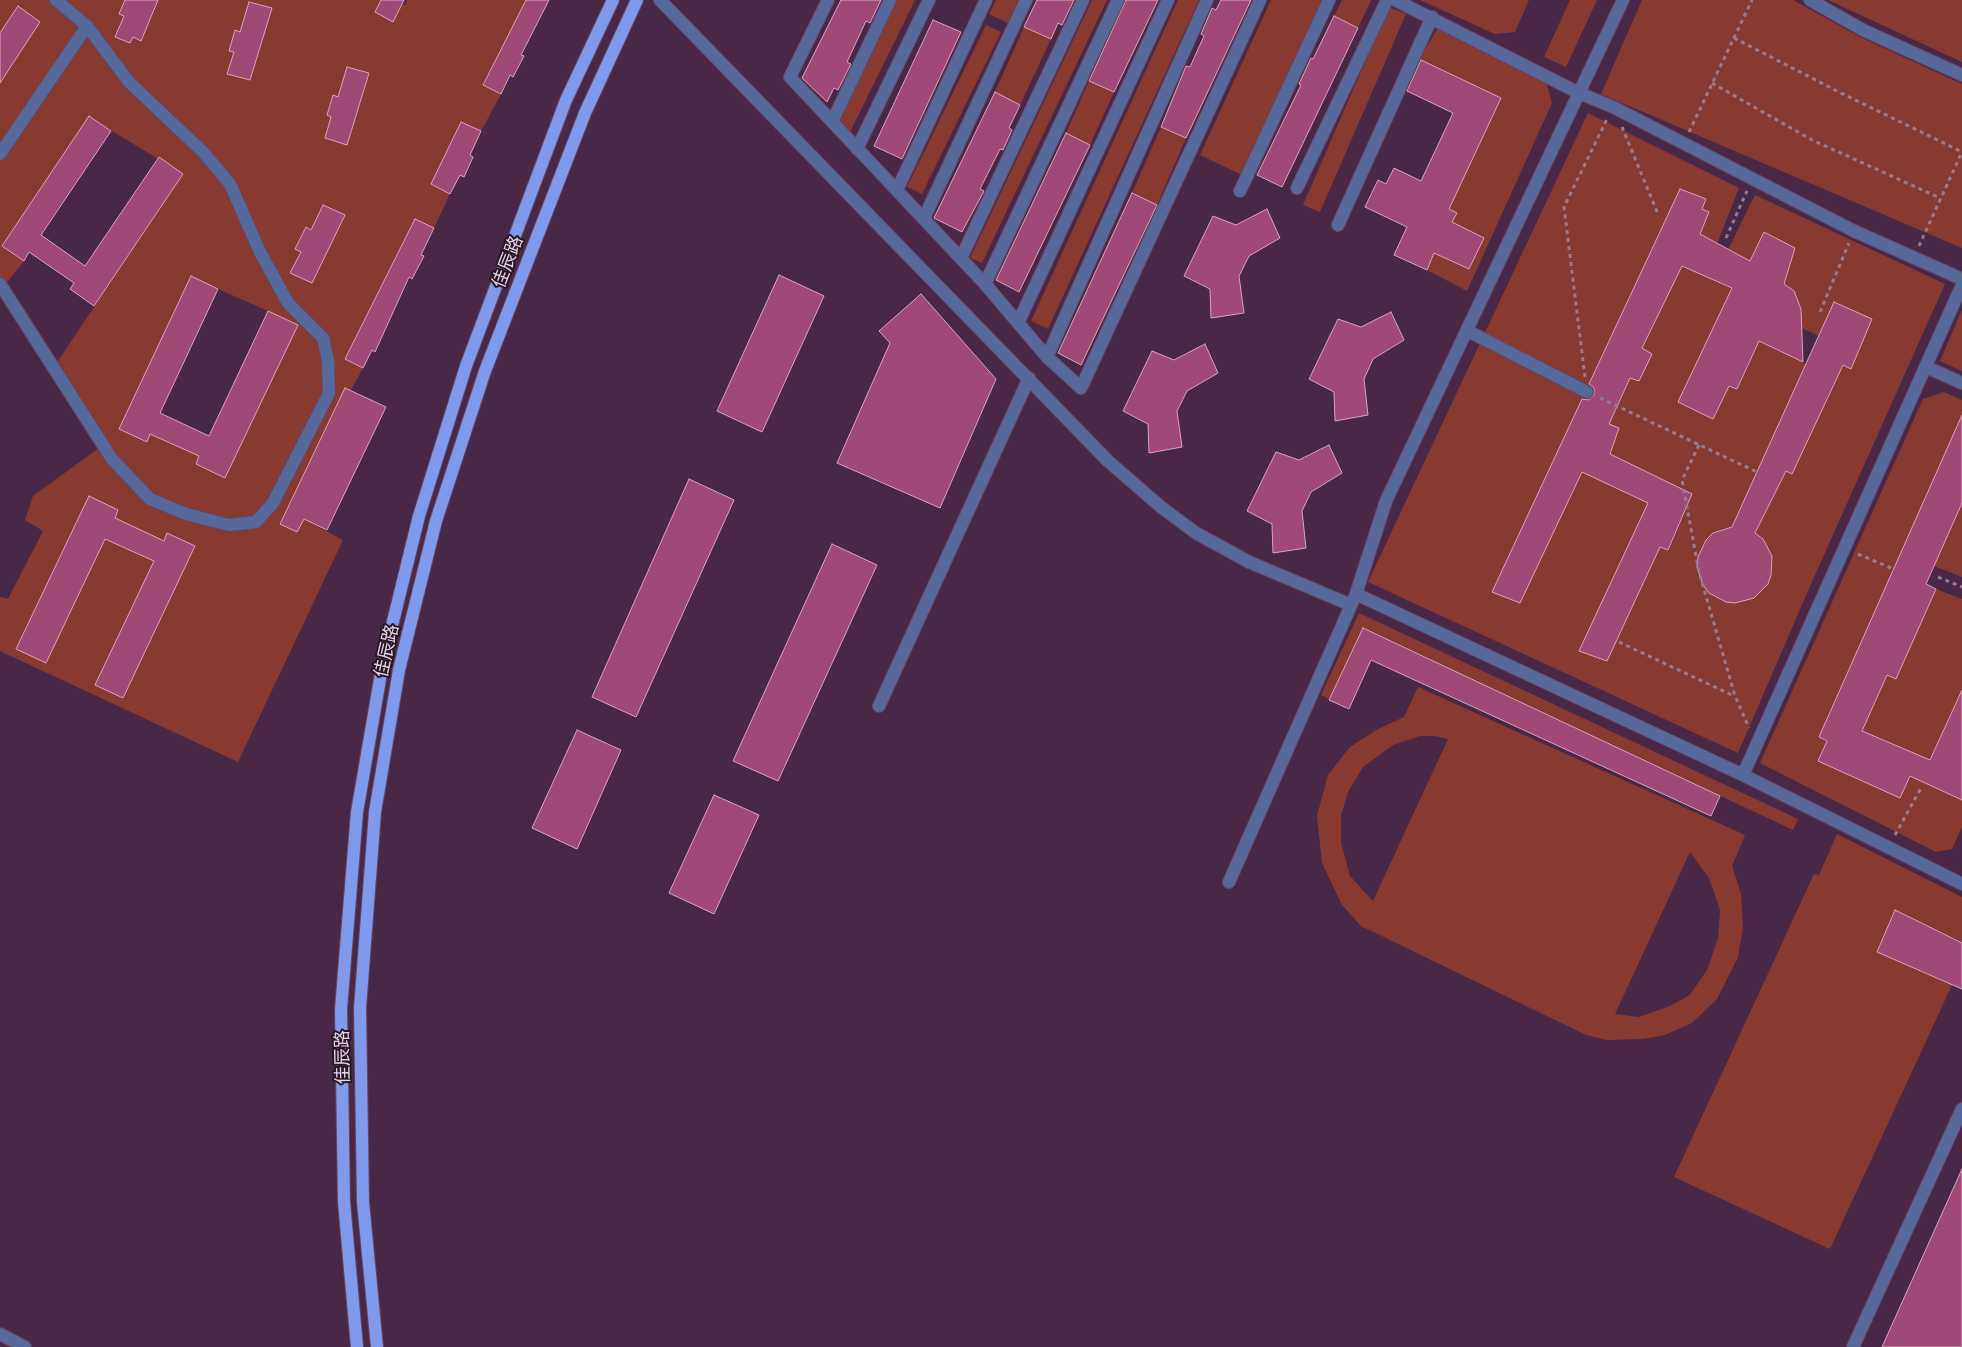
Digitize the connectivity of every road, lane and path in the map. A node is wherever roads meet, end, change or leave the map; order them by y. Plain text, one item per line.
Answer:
1 (56, 0) edge
2 (613, 0) edge
3 (637, 0) edge
4 (660, 0) edge
5 (828, 0) edge
6 (890, 0) edge
7 (929, 0) edge
8 (986, 0) edge
9 (1026, 0) edge
10 (1083, 0) edge
11 (1118, 0) edge
12 (1168, 0) edge
13 (1206, 0) edge
14 (1260, 0) edge
15 (1329, 0) edge
16 (1387, 0) edge
17 (1395, 0) edge
18 (1623, 0) edge
19 (1752, 0) edge
20 (1810, 0) edge
21 (1432, 17) junction
22 (87, 26) junction
23 (1734, 38) junction
24 (1962, 75) edge
25 (1712, 83) junction
26 (1579, 93) junction
27 (1613, 107) junction
28 (832, 122) junction
29 (1683, 143) junction
30 (857, 148) junction
31 (1962, 151) edge
32 (0, 154) edge
33 (1752, 178) junction
34 (1297, 188) dead end
35 (897, 190) junction
36 (1240, 191) dead end
37 (1940, 198) junction
38 (1658, 214) dead end
39 (924, 218) junction
40 (1338, 225) dead end
41 (1854, 231) junction
42 (1726, 238) dead end
43 (961, 258) junction
44 (1914, 258) junction
45 (1962, 279) edge
46 (0, 284) edge
47 (985, 284) junction
48 (1962, 285) edge
49 (1820, 312) dead end
50 (1018, 323) junction
51 (1468, 331) junction
52 (1047, 357) junction
53 (1926, 366) junction
54 (1029, 378) junction
55 (1962, 383) edge
56 (1587, 392) junction
57 (1700, 445) junction
58 (1757, 472) dead end
59 (1845, 548) junction
60 (1891, 568) dead end
61 (1938, 577) dead end
62 (1962, 587) edge
63 (1354, 600) junction
64 (1619, 642) dead end
65 (1735, 696) junction
66 (879, 706) dead end
67 (1756, 745) junction
68 (1743, 775) junction
69 (1920, 788) dead end
70 (1889, 847) junction
71 (1229, 882) dead end
72 (1962, 884) edge
73 (1962, 1109) edge
74 (0, 1334) edge
75 (25, 1347) edge
76 (357, 1347) edge
77 (377, 1347) edge
78 (1853, 1347) edge

1 - 22 street
2 - 76 main road, 佳辰路
3 - 77 main road, 佳辰路
4 - 54 street
5 - 28 street
6 - 28 street
7 - 30 street
8 - 35 street
9 - 39 street
10 - 43 street
11 - 47 street
12 - 50 street
13 - 52 street
14 - 52 street
15 - 36 street
16 - 34 street
17 - 21 street
18 - 26 street
19 - 23 path
20 - 24 street
21 - 26 street
21 - 40 street
22 - 32 street
22 - 46 street
23 - 25 path
23 - 31 path
25 - 29 path
25 - 37 path
26 - 27 street
26 - 51 street
27 - 29 street
27 - 38 path
27 - 56 path
28 - 30 street
29 - 33 street
30 - 35 street
31 - 37 path
33 - 41 street
33 - 42 path
35 - 39 street
37 - 44 path
39 - 43 street
41 - 44 street
41 - 49 path
43 - 47 street
44 - 45 street
47 - 50 street
48 - 53 street
50 - 52 street
51 - 56 street
51 - 63 street
53 - 55 street
53 - 59 street
54 - 63 street
54 - 66 street
56 - 57 path
57 - 58 path
57 - 65 path
59 - 60 path
59 - 67 street
61 - 62 path
63 - 68 street
63 - 71 street
64 - 65 path
65 - 67 path
67 - 68 street
68 - 70 street
69 - 70 path
70 - 72 street
73 - 78 street
74 - 75 street

